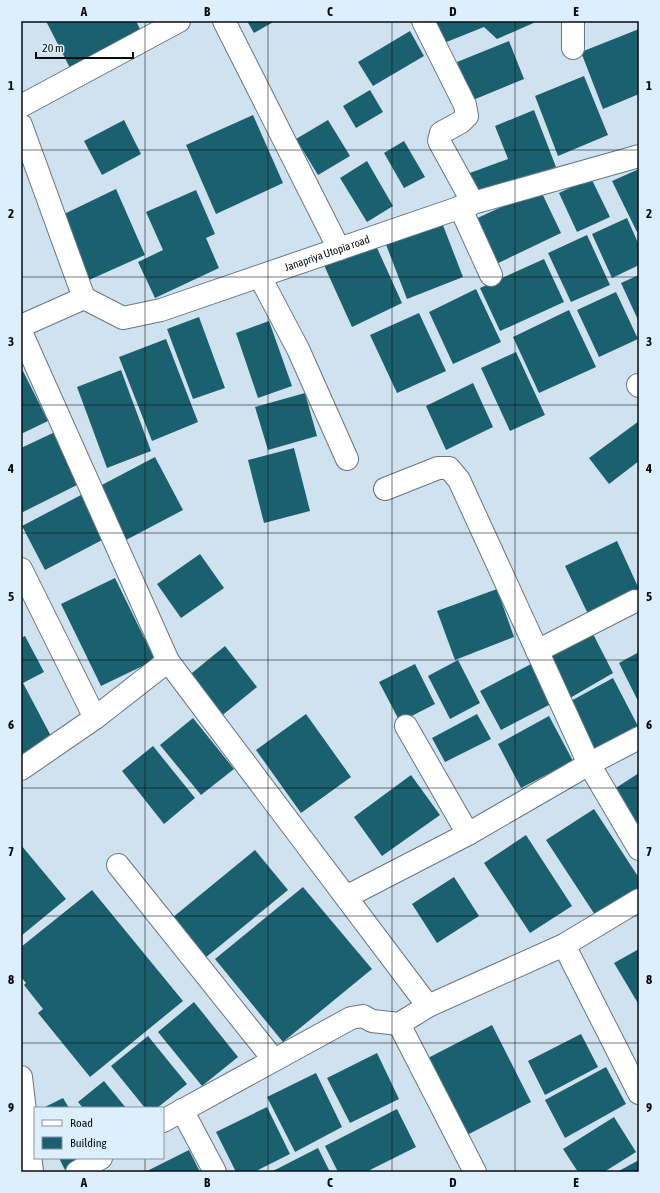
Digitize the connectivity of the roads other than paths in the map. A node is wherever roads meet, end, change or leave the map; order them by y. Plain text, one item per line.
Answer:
1 (179, 21) edge
2 (224, 21) edge
3 (423, 21) edge
4 (573, 21) edge
5 (573, 48) dead end
6 (21, 106) edge
7 (21, 125) edge
8 (639, 156) edge
9 (467, 205) junction
10 (339, 249) junction
11 (491, 275) dead end
12 (260, 277) junction
13 (84, 298) junction
14 (21, 326) edge
15 (21, 332) edge
16 (347, 458) dead end
17 (385, 489) dead end
18 (21, 569) edge
19 (26, 593) edge
20 (635, 601) dead end
21 (538, 651) junction
22 (168, 661) junction
23 (94, 718) junction
24 (406, 726) dead end
25 (639, 738) edge
26 (589, 764) junction
27 (21, 769) edge
28 (468, 834) junction
29 (639, 848) edge
30 (118, 865) dead end
31 (346, 897) junction
32 (639, 900) edge
33 (564, 945) junction
34 (428, 1006) junction
35 (399, 1024) junction
36 (274, 1060) junction
37 (21, 1077) edge
38 (639, 1094) edge
39 (182, 1110) junction
40 (164, 1121) edge
41 (99, 1159) edge
42 (32, 1172) edge
43 (77, 1172) edge
44 (215, 1172) edge
45 (475, 1172) edge

1 - 6 street
2 - 10 street
3 - 9 street
4 - 5 street
7 - 13 street
8 - 9 street, Janapriya Utopia road
9 - 10 street, Janapriya Utopia road
9 - 11 street
10 - 12 street, Janapriya Utopia road
12 - 13 street, Janapriya Utopia road
12 - 16 street
13 - 14 street
15 - 22 street
17 - 21 street
18 - 19 street
19 - 23 street
20 - 21 street
21 - 26 street
22 - 23 street
22 - 31 street
23 - 27 street
24 - 28 street
25 - 26 street
26 - 28 street
26 - 29 street
28 - 31 street
30 - 36 street
31 - 34 street
32 - 33 street
33 - 34 street
33 - 38 street
34 - 35 street
35 - 36 street
35 - 45 street
36 - 39 street
37 - 42 street
39 - 40 street
39 - 44 street
41 - 43 street

